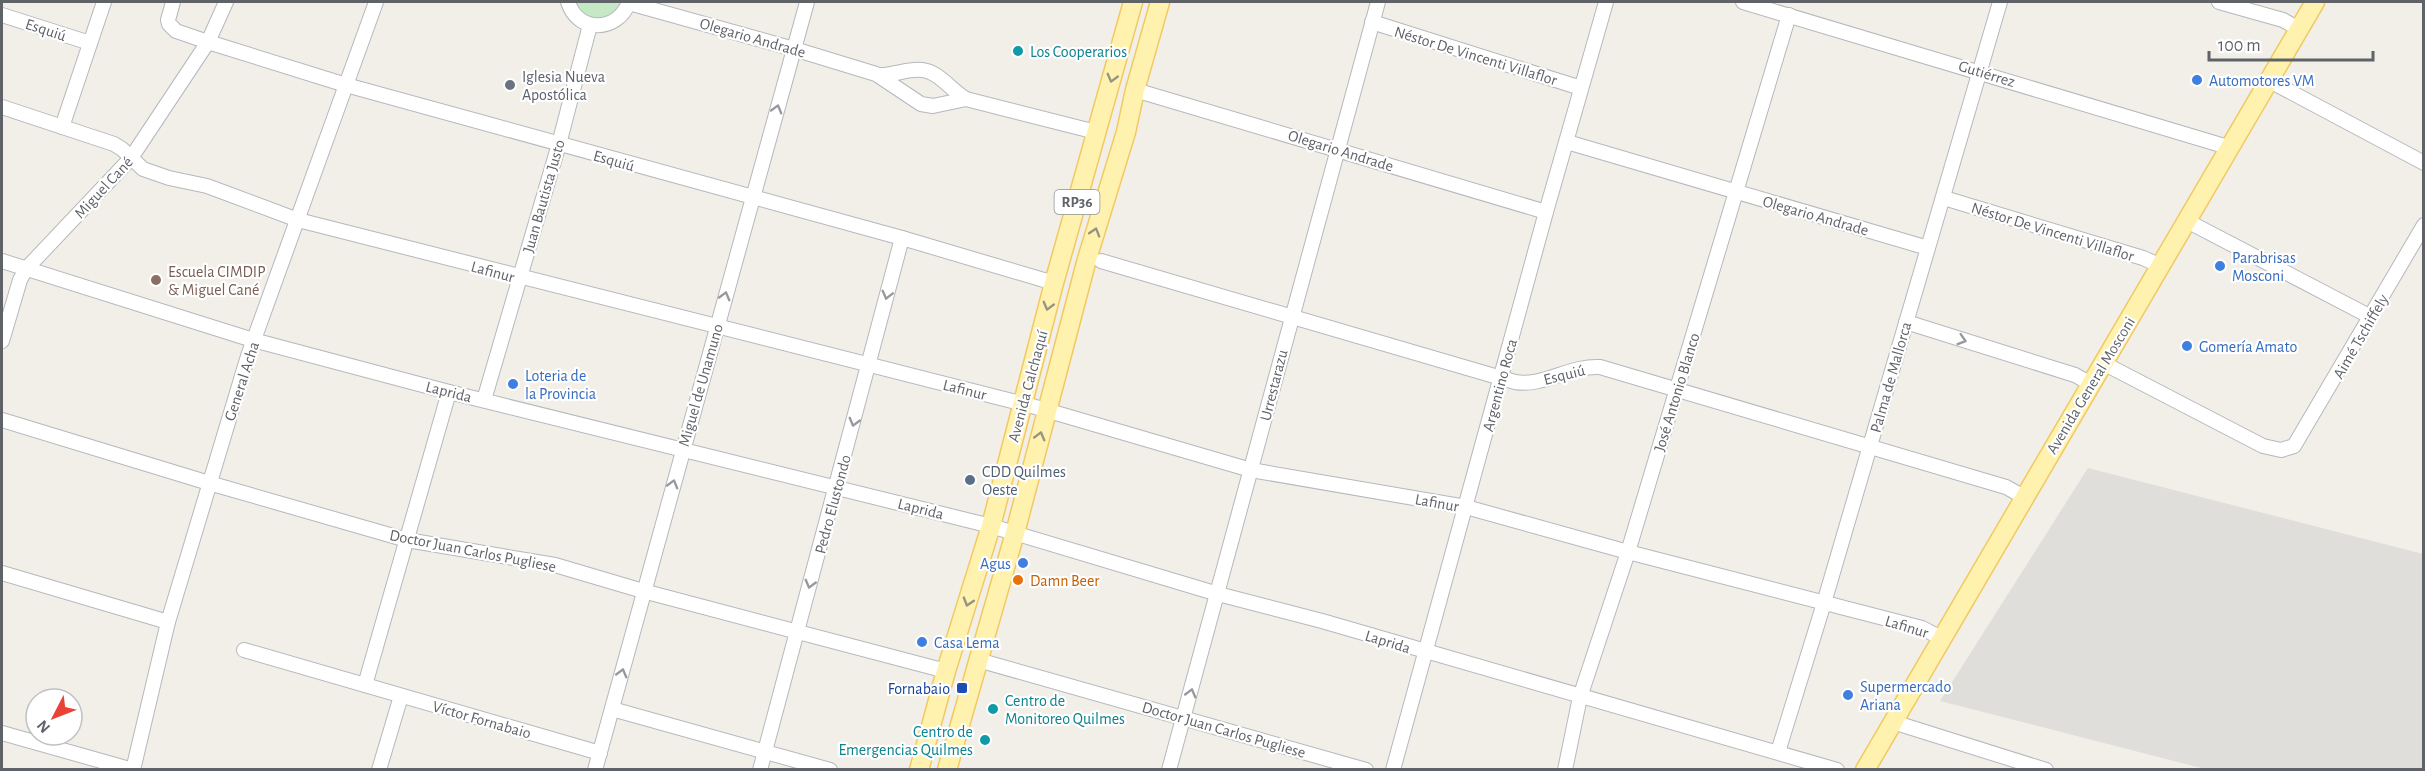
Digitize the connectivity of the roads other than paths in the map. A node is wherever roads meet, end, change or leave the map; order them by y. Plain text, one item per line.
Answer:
1 (104, 2) edge
2 (173, 2) edge
3 (226, 2) edge
4 (376, 2) edge
5 (568, 2) edge
6 (629, 2) edge
7 (807, 2) edge
8 (1133, 2) edge
9 (1160, 2) edge
10 (1377, 2) edge
11 (1606, 2) edge
12 (1743, 2) edge
13 (2000, 2) edge
14 (2219, 2) edge
15 (2315, 2) edge
16 (1774, 6) edge
17 (2, 15) edge
18 (1789, 15) junction
19 (1371, 22) junction
20 (590, 25) junction
21 (2299, 30) junction
22 (208, 42) junction
23 (90, 43) junction
24 (794, 49) junction
25 (1981, 71) junction
26 (876, 74) junction
27 (2270, 81) junction
28 (346, 85) junction
29 (1581, 88) junction
30 (1135, 90) junction
31 (966, 99) junction
32 (2, 107) edge
33 (62, 127) junction
34 (1096, 132) junction
35 (1567, 142) junction
36 (559, 144) junction
37 (2230, 148) junction
38 (1337, 149) junction
39 (131, 158) junction
40 (2424, 163) edge
41 (1736, 192) junction
42 (752, 198) junction
43 (1944, 198) junction
44 (1546, 212) junction
45 (298, 220) junction
46 (2187, 220) junction
47 (2424, 225) edge
48 (902, 238) junction
49 (1928, 248) junction
50 (2, 261) edge
51 (1101, 261) dead end
52 (2161, 266) junction
53 (26, 269) junction
54 (519, 278) junction
55 (1054, 283) junction
56 (1291, 317) junction
57 (2371, 317) junction
58 (1906, 322) junction
59 (717, 326) junction
60 (253, 340) junction
61 (2, 341) edge
62 (2103, 363) junction
63 (869, 365) junction
64 (1502, 377) junction
65 (2091, 384) junction
66 (1676, 391) junction
67 (449, 392) junction
68 (484, 400) junction
69 (1022, 403) junction
70 (1047, 410) junction
71 (2, 420) edge
72 (1870, 448) junction
73 (683, 449) junction
74 (1251, 470) junction
75 (209, 483) junction
76 (837, 487) junction
77 (2024, 497) junction
78 (1466, 507) junction
79 (991, 526) junction
80 (1015, 533) junction
81 (407, 540) junction
82 (1629, 552) junction
83 (2, 573) edge
84 (643, 591) junction
85 (1218, 594) junction
86 (1824, 603) junction
87 (168, 622) junction
88 (797, 631) junction
89 (1941, 638) junction
90 (244, 650) dead end
91 (1426, 652) junction
92 (978, 660) junction
93 (946, 671) junction
94 (365, 685) junction
95 (401, 696) junction
96 (1580, 697) junction
97 (612, 708) junction
98 (1184, 718) junction
99 (1893, 722) junction
100 (2, 733) edge
101 (1778, 752) junction
102 (600, 753) junction
103 (765, 753) junction
104 (133, 770) edge
105 (380, 770) edge
106 (595, 770) edge
107 (760, 770) edge
108 (830, 770) edge
109 (919, 770) edge
110 (947, 770) edge
111 (1169, 770) edge
112 (1366, 770) edge
113 (1393, 770) edge
114 (1565, 770) edge
115 (1837, 770) edge
116 (1865, 770) edge
117 (2046, 770) edge

1 - 23 street
2 - 22 street, Esquiú
3 - 22 street, Miguel Cané
4 - 28 street, General Acha
5 - 20 street
6 - 20 street
6 - 24 street, Olegario Andrade
7 - 24 street, Miguel de Unamuno
8 -> 34 main road, Avenida Calchaquí / RP36
9 - 30 main road, Avenida Calchaquí / RP36
10 - 19 street, Urrestarazu
11 - 29 street, Argentino Roca
12 - 16 street, Gutiérrez
13 - 25 street, Palma de Mallorca
14 - 21 street
15 - 21 main road, Avenida General Mosconi
16 - 18 street, Gutiérrez
17 - 23 street, Esquiú
18 - 25 street, Gutiérrez
18 - 41 street, José Antonio Blanco
19 - 29 street, Néstor De Vincenti Villaflor
19 - 38 street, Urrestarazu
20 - 36 street, Juan Bautista Justo
21 - 27 main road, Avenida General Mosconi
22 - 28 street, Esquiú
22 - 39 street, Miguel Cané
23 - 33 street
24 - 26 street, Olegario Andrade
42 -> 24 street, Miguel de Unamuno
25 - 37 street, Gutiérrez
25 - 43 street, Palma de Mallorca
26 - 31 street, Olegario Andrade
26 - 31 street, Olegario Andrade
27 - 37 main road, Avenida General Mosconi
27 - 40 street
28 - 36 street, Esquiú
28 - 45 street, General Acha
29 - 35 street, Argentino Roca
30 - 38 street, Olegario Andrade
70 -> 30 main road, Avenida Calchaquí / RP36
31 - 34 street, Olegario Andrade
32 - 33 street, Lafinur
33 - 39 street, Lafinur
34 - 55 main road, Avenida Calchaquí / RP36
35 - 41 street, Olegario Andrade
35 - 44 street, Argentino Roca
36 - 42 street, Esquiú
36 - 54 street, Juan Bautista Justo
37 - 46 main road, Avenida General Mosconi
38 - 44 street, Olegario Andrade
38 - 56 street, Urrestarazu
39 - 45 street, Lafinur
39 - 53 street, Miguel Cané
41 - 49 street, Olegario Andrade
41 - 66 street, José Antonio Blanco
42 - 48 street, Esquiú
59 -> 42 street, Miguel de Unamuno
43 - 49 street, Palma de Mallorca
43 - 52 street, Néstor De Vincenti Villaflor
44 - 64 street, Argentino Roca
45 - 54 street, Lafinur
45 - 60 street, General Acha
46 - 52 main road, Avenida General Mosconi
46 - 57 street
47 - 57 street, Aimé Tschiffely
48 - 55 street, Esquiú
48 -> 63 street, Pedro Elustondo
49 - 58 street, Palma de Mallorca
50 - 53 street, Laprida
51 - 56 street, Esquiú
52 - 62 main road, Avenida General Mosconi
53 - 60 street, Laprida
53 - 61 street, Miguel Cané
54 - 59 street, Lafinur
54 - 68 street, Juan Bautista Justo
55 -> 69 main road, Avenida Calchaquí / RP36
56 - 64 street, Esquiú
56 - 74 street, Urrestarazu
57 - 62 street, Aimé Tschiffely
58 -> 65 street
58 - 72 street, Palma de Mallorca
59 - 63 street, Lafinur
59 - 73 street, Miguel de Unamuno
60 - 67 street, Laprida
60 - 75 street, General Acha
62 - 65 main road, Avenida General Mosconi
63 - 69 street, Lafinur
63 -> 76 street, Pedro Elustondo
64 - 66 street, Esquiú
64 - 78 street, Argentino Roca
65 - 77 main road, Avenida General Mosconi
66 - 72 street, Esquiú
66 - 82 street, José Antonio Blanco
67 - 68 street, Laprida
67 - 81 street
68 - 73 street, Laprida
69 - 70 street, Lafinur
69 - 79 main road, Avenida Calchaquí / RP36
70 - 74 street, Lafinur
80 -> 70 main road, Avenida Calchaquí / RP36
71 - 75 street, Doctor Juan Carlos Pugliese
72 - 77 street, Esquiú
72 - 86 street, Palma de Mallorca
73 - 76 street, Laprida
84 -> 73 street, Miguel de Unamuno
74 - 78 street, Lafinur
74 - 85 street, Urrestarazu
75 - 81 street, Doctor Juan Carlos Pugliese
75 - 87 street, General Acha
76 - 79 street, Laprida
76 -> 88 street, Pedro Elustondo
77 - 89 main road, Avenida General Mosconi
78 - 82 street, Lafinur
78 - 91 street, Argentino Roca
79 - 80 street, Laprida
79 -> 93 main road, Avenida Calchaquí / RP36
80 - 85 street, Laprida
80 - 92 main road, Avenida Calchaquí / RP36
81 - 84 street, Doctor Juan Carlos Pugliese
81 - 94 street
82 - 86 street, Lafinur
82 - 96 street, José Antonio Blanco
83 - 87 street
84 - 88 street, Doctor Juan Carlos Pugliese
97 -> 84 street, Miguel de Unamuno
85 - 91 street, Laprida
98 -> 85 street, Urrestarazu
86 - 89 street, Lafinur
86 - 101 street, Palma de Mallorca
87 - 104 street, General Acha
88 - 93 street, Doctor Juan Carlos Pugliese
88 - 103 street, Pedro Elustondo
89 - 99 main road, Avenida General Mosconi
90 - 94 street, Víctor Fornabaio
91 - 96 street, Laprida
91 - 113 street, Argentino Roca
92 - 98 street, Doctor Juan Carlos Pugliese
92 - 110 main road, Avenida Calchaquí / RP36
93 - 109 main road, Avenida Calchaquí / RP36
94 - 95 street, Víctor Fornabaio
95 - 102 street, Víctor Fornabaio
95 - 105 street
96 - 101 street, Laprida
96 - 114 street, José Antonio Blanco
97 - 102 street, Miguel de Unamuno
97 - 103 street
98 - 111 street, Urrestarazu
98 - 112 street, Doctor Juan Carlos Pugliese
99 - 116 main road, Avenida General Mosconi
99 - 117 street
100 - 104 street
101 - 115 street, Laprida
102 - 106 street, Miguel de Unamuno
103 - 107 street, Pedro Elustondo
103 - 108 street

